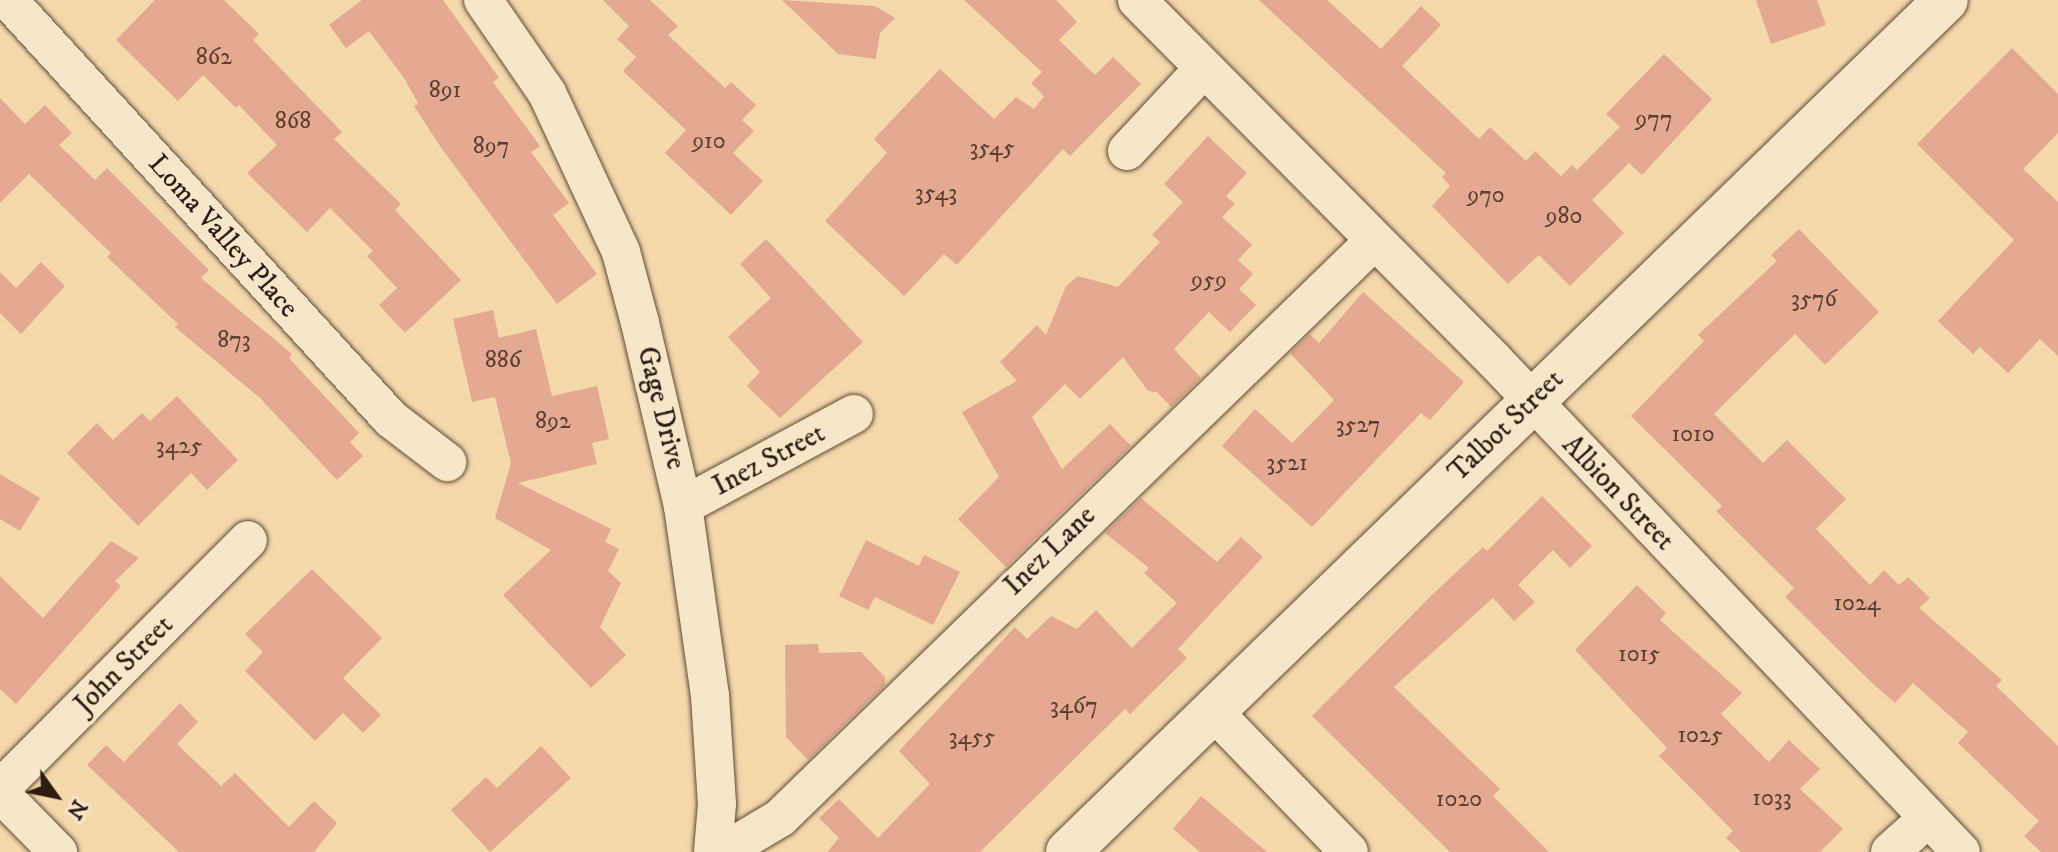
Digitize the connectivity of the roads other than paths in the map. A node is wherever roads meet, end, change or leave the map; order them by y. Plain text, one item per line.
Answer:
1 (6, 0) edge
2 (483, 0) edge
3 (1137, 0) edge
4 (0, 5) edge
5 (1929, 6) edge
6 (1204, 68) junction
7 (1127, 151) dead end
8 (1373, 242) junction
9 (1531, 401) junction
10 (854, 414) dead end
11 (447, 462) dead end
12 (683, 506) junction
13 (248, 540) dead end
14 (1214, 712) junction
15 (0, 791) edge
16 (1928, 818) junction
17 (58, 852) edge
18 (713, 852) edge
19 (723, 852) edge
20 (1068, 852) edge
21 (1349, 852) edge
22 (1890, 852) edge
23 (1961, 852) edge

1 - 4 street
1 - 11 street, Loma Valley Place
2 - 12 street, Gage Drive
3 - 6 street, Albion Street
5 - 9 main road, Talbot Street
6 - 7 street
6 - 8 street, Albion Street
8 - 9 street, Albion Street
8 - 19 street, Inez Lane
9 - 14 main road, Talbot Street
9 - 16 street, Albion Street
10 - 12 street, Inez Street
12 - 18 street, Gage Drive
13 - 15 street, John Street
14 - 20 main road, Talbot Street
14 - 21 street
15 - 17 street
16 - 22 street
16 - 23 street, Albion Street

